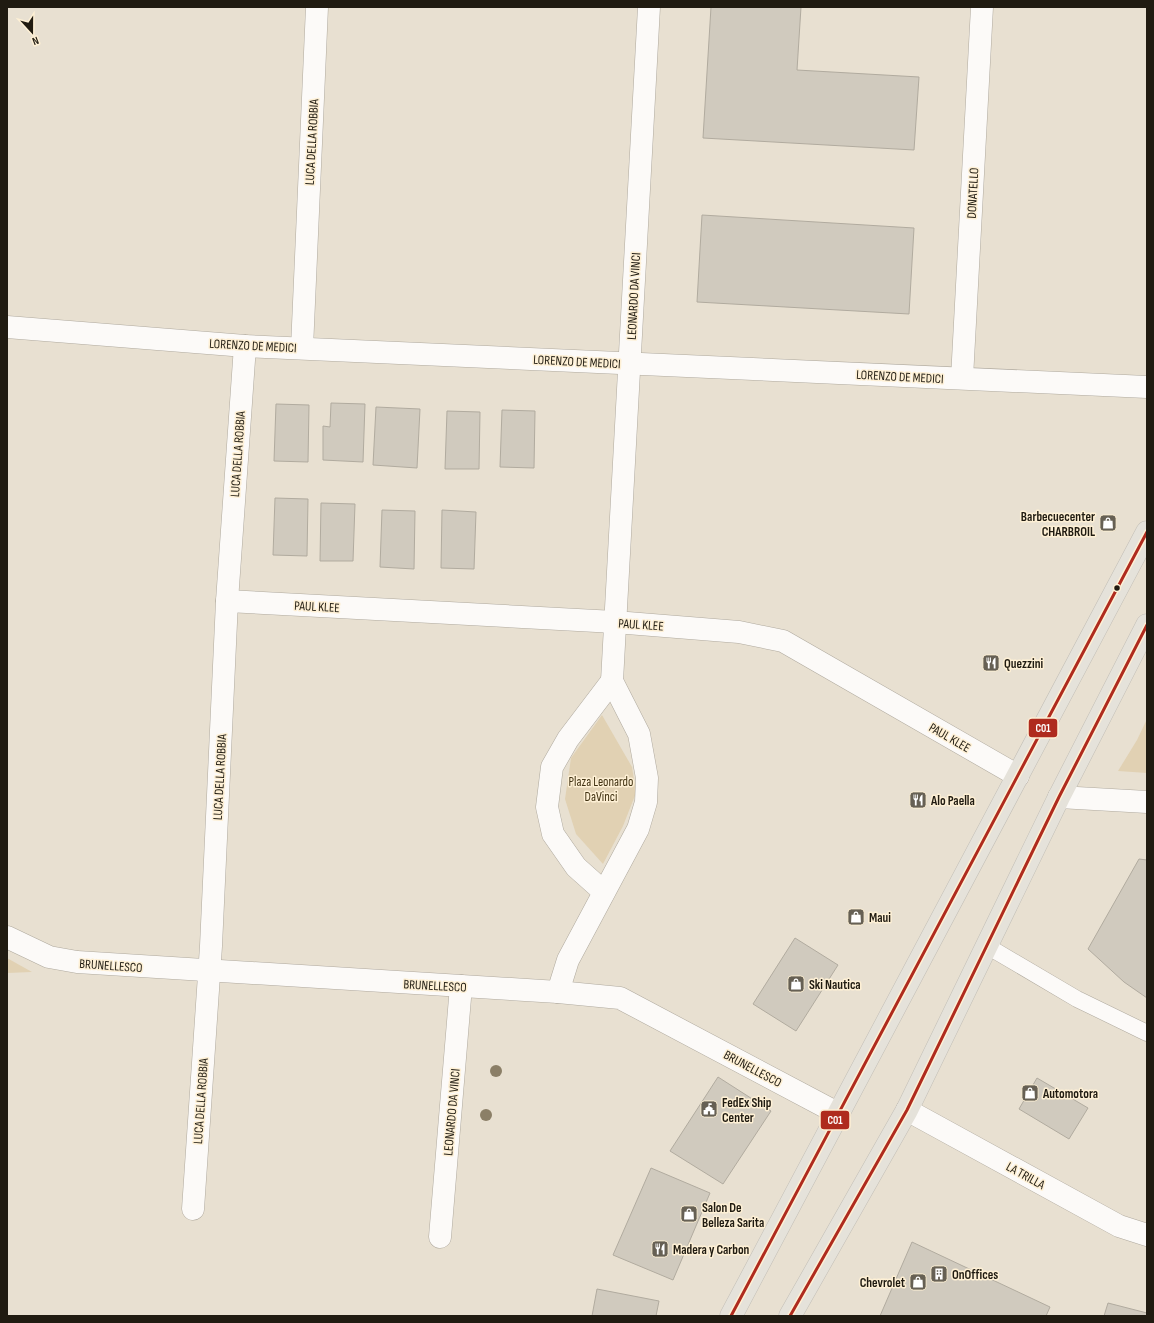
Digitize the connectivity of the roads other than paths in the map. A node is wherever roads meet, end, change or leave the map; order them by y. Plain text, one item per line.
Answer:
1 (317, 7) edge
2 (649, 7) edge
3 (982, 7) edge
4 (7, 327) edge
5 (245, 346) junction
6 (302, 348) junction
7 (630, 363) junction
8 (962, 378) junction
9 (1147, 387) edge
10 (1147, 532) edge
11 (227, 601) junction
12 (615, 622) junction
13 (1147, 625) edge
14 (612, 681) junction
15 (1018, 776) junction
16 (1060, 796) junction
17 (1147, 802) edge
18 (604, 892) junction
19 (7, 937) edge
20 (987, 946) junction
21 (208, 972) junction
22 (461, 986) junction
23 (558, 992) junction
24 (1147, 1033) edge
25 (907, 1110) junction
26 (839, 1114) junction
27 (193, 1209) dead end
28 (1147, 1235) edge
29 (440, 1237) dead end
30 (731, 1316) edge
31 (790, 1316) edge

1 - 6 street, LUCA DELLA ROBBIA
2 - 7 street, LEONARDO DA VINCI
3 - 8 street, DONATELLO
4 - 5 street, LORENZO DE MEDICI
5 - 6 street, LORENZO DE MEDICI
5 - 11 street, LUCA DELLA ROBBIA
6 - 7 street, LORENZO DE MEDICI
7 - 8 street, LORENZO DE MEDICI
7 - 12 street, LEONARDO DA VINCI
8 - 9 street, LORENZO DE MEDICI
10 - 15 main road
11 - 12 street, PAUL KLEE
11 - 21 street, LUCA DELLA ROBBIA
12 - 14 street, LEONARDO DA VINCI
12 - 15 street, PAUL KLEE
13 - 16 main road
14 - 18 street, LEONARDO DA VINCI
14 - 18 street
15 - 26 main road
16 - 17 street
16 - 20 main road
18 - 23 street, LEONARDO DA VINCI
19 - 21 street, BRUNELLESCO
20 - 24 lane
20 - 25 main road
21 - 22 street, BRUNELLESCO
21 - 27 street, LUCA DELLA ROBBIA
22 - 23 street, BRUNELLESCO
22 - 29 street, LEONARDO DA VINCI
23 - 26 street, BRUNELLESCO
25 - 28 street, LA TRILLA
25 - 31 main road
26 - 30 main road

